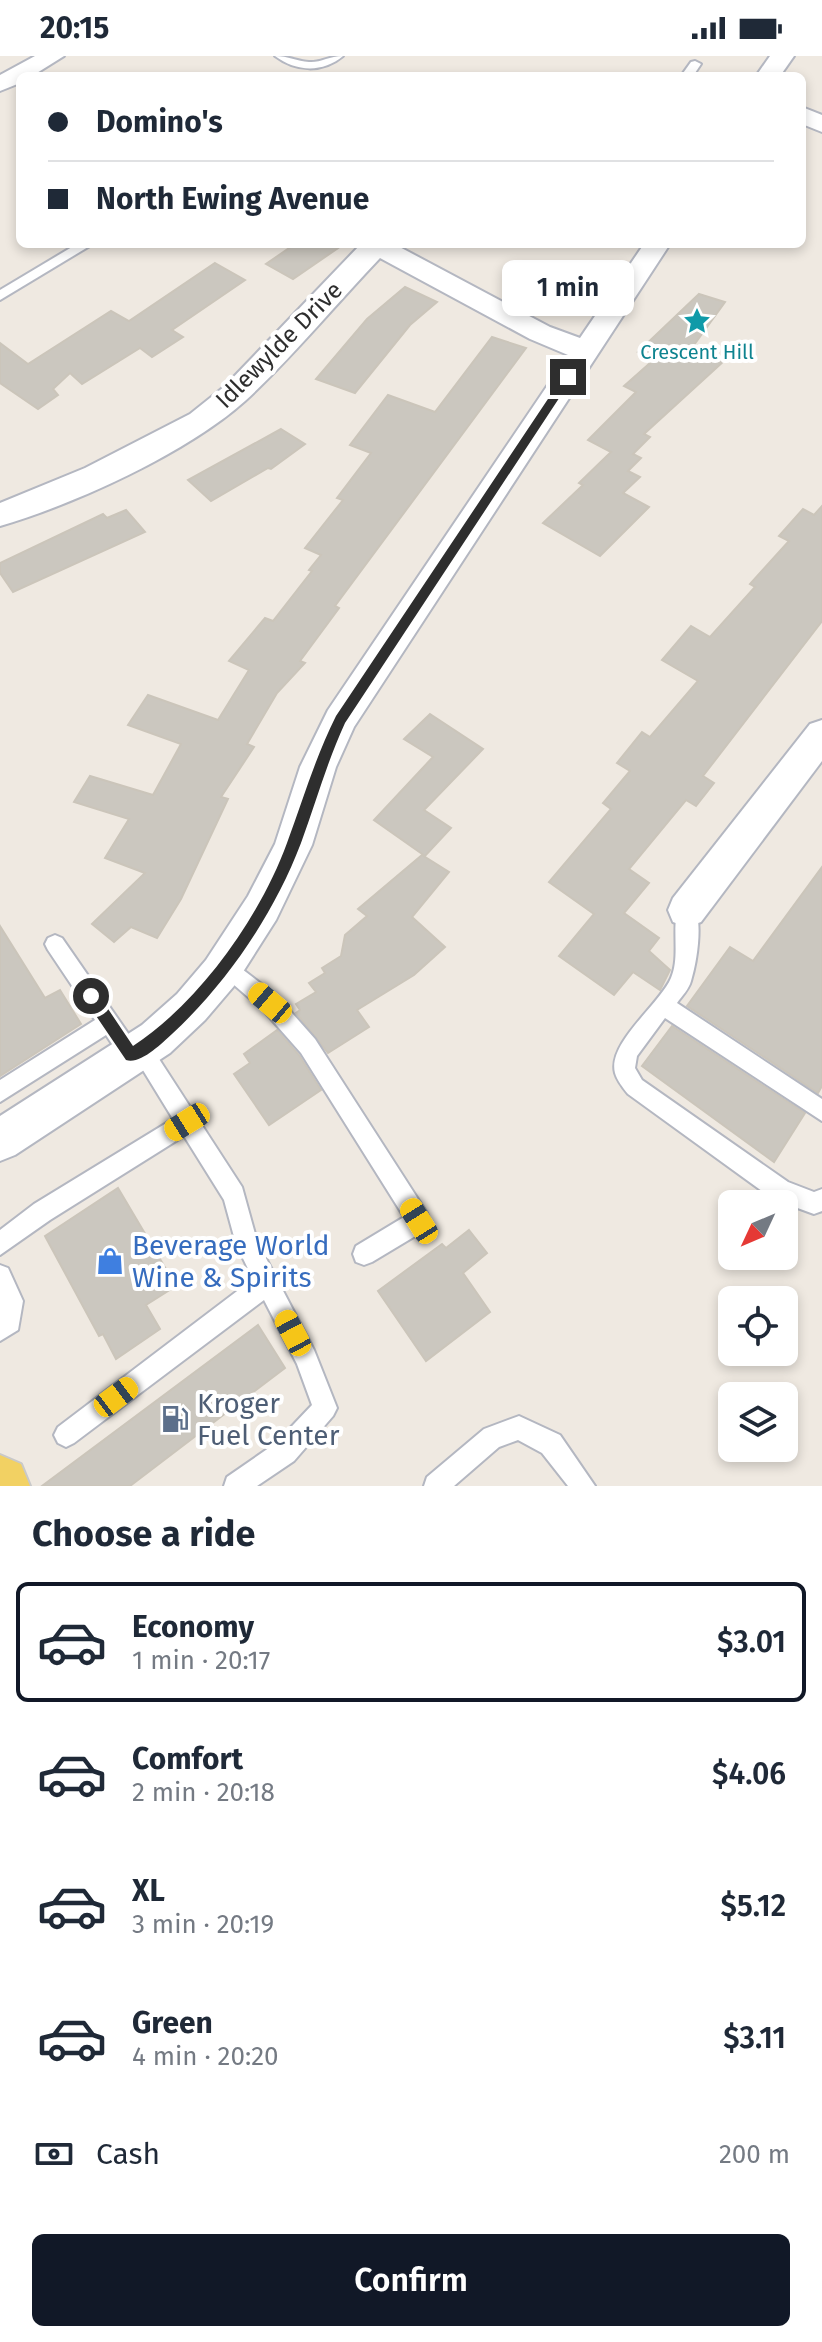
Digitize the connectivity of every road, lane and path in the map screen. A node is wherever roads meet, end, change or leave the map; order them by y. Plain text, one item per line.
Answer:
1 (281, 56) edge
2 (337, 56) edge
3 (695, 64) dead end
4 (690, 72) edge
5 (79, 248) edge
6 (372, 248) edge
7 (381, 248) edge
8 (654, 248) edge
9 (0, 296) edge
10 (585, 351) junction
11 (0, 515) edge
12 (822, 734) edge
13 (687, 910) joint
14 (55, 944) dead end
15 (225, 965) junction
16 (663, 1005) junction
17 (127, 1042) junction
18 (0, 1092) edge
19 (822, 1111) edge
20 (187, 1122) junction
21 (0, 1140) edge
22 (822, 1200) edge
23 (0, 1244) edge
24 (364, 1254) dead end
25 (0, 1276) edge
26 (267, 1283) junction
27 (0, 1329) edge
28 (66, 1435) dead end
29 (236, 1486) edge
30 (436, 1486) edge
31 (583, 1486) edge

1 - 2 lane
3 - 4 lane
5 - 9 lane
6 - 11 street, Idlewylde Drive
7 - 10 street
8 - 10 street
10 - 15 street
12 - 13 street
13 - 16 lane
14 - 17 lane
15 - 17 street
15 - 24 lane
16 - 19 lane
16 - 22 lane
17 - 18 lane
17 - 20 lane
17 - 21 street
20 - 23 lane
20 - 26 lane
25 - 27 lane
26 - 28 lane
26 - 29 lane
30 - 31 lane

